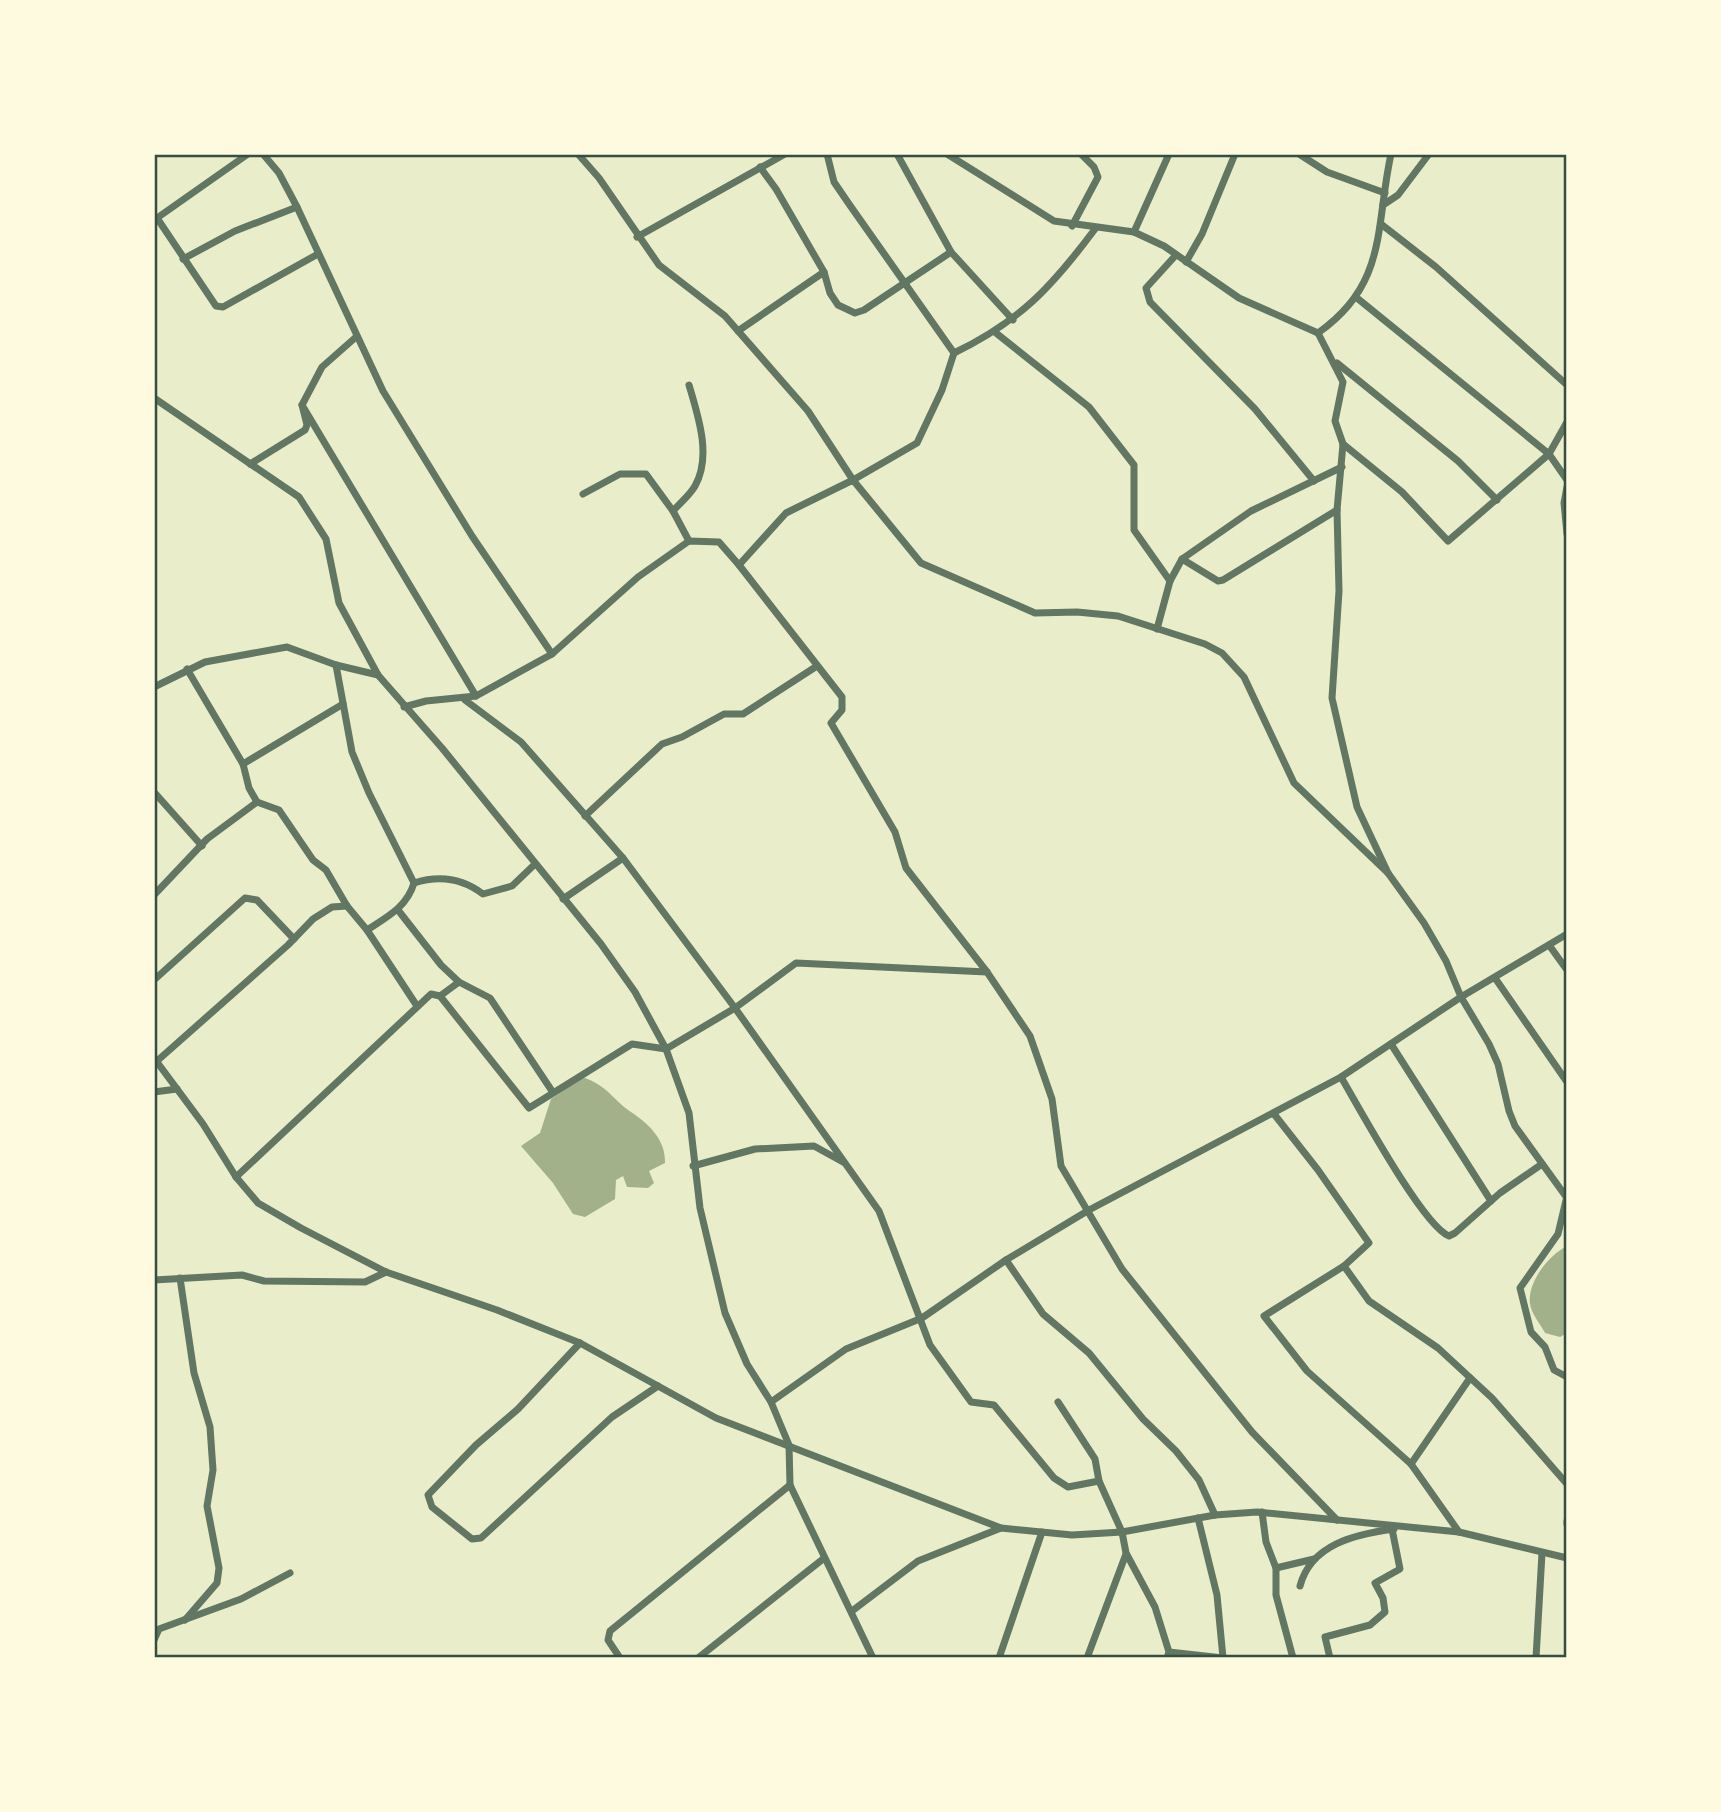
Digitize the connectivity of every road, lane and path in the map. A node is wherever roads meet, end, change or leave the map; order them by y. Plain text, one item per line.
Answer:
1 (248, 154) edge
2 (263, 154) edge
3 (578, 154) edge
4 (785, 154) edge
5 (827, 154) edge
6 (898, 154) edge
7 (947, 154) edge
8 (1081, 154) edge
9 (1169, 154) edge
10 (1235, 154) edge
11 (1299, 154) edge
12 (1391, 154) edge
13 (1429, 154) edge
14 (760, 167) junction
15 (1385, 193) junction
16 (1383, 205) junction
17 (297, 207) junction
18 (1381, 224) junction
19 (1072, 226) junction
20 (1095, 229) junction
21 (1134, 232) junction
22 (637, 237) junction
23 (950, 252) junction
24 (318, 254) junction
25 (1176, 255) junction
26 (183, 259) junction
27 (1186, 262) junction
28 (824, 272) junction
29 (903, 282) junction
30 (1357, 298) junction
31 (1013, 320) junction
32 (738, 331) junction
33 (996, 333) junction
34 (1318, 333) junction
35 (356, 337) junction
36 (954, 353) junction
37 (1334, 360) junction
38 (689, 385) dead end
39 (1567, 385) edge
40 (154, 397) edge
41 (302, 405) junction
42 (1567, 422) edge
43 (1343, 444) junction
44 (1549, 454) junction
45 (250, 464) junction
46 (1342, 467) junction
47 (853, 480) junction
48 (1567, 480) edge
49 (1314, 481) junction
50 (1567, 487) edge
51 (583, 494) dead end
52 (1497, 500) junction
53 (1337, 510) junction
54 (673, 511) junction
55 (1567, 534) edge
56 (688, 541) junction
57 (1182, 559) junction
58 (739, 565) junction
59 (1170, 581) junction
60 (1157, 629) junction
61 (552, 654) junction
62 (336, 665) junction
63 (817, 666) junction
64 (187, 669) junction
65 (378, 675) junction
66 (154, 687) edge
67 (476, 696) junction
68 (465, 700) junction
69 (343, 704) junction
70 (404, 707) junction
71 (243, 764) junction
72 (156, 797) edge
73 (257, 802) junction
74 (585, 816) junction
75 (202, 846) junction
76 (623, 858) junction
77 (534, 865) junction
78 (1388, 873) junction
79 (414, 883) junction
80 (154, 895) edge
81 (563, 899) junction
82 (347, 906) junction
83 (398, 910) junction
84 (367, 930) junction
85 (1567, 933) edge
86 (294, 939) junction
87 (1549, 945) junction
88 (1567, 970) edge
89 (987, 972) junction
90 (1495, 978) junction
91 (154, 980) edge
92 (459, 982) junction
93 (440, 996) junction
94 (1461, 997) junction
95 (417, 1006) junction
96 (735, 1008) junction
97 (1391, 1044) junction
98 (666, 1049) junction
99 (156, 1059) edge
100 (1567, 1066) edge
101 (1559, 1073) junction
102 (1341, 1077) junction
103 (1567, 1082) edge
104 (177, 1089) junction
105 (552, 1091) junction
106 (154, 1093) edge
107 (1274, 1114) junction
108 (845, 1164) junction
109 (1542, 1164) junction
110 (693, 1166) junction
111 (236, 1177) junction
112 (1566, 1197) edge
113 (1491, 1201) junction
114 (1090, 1210) junction
115 (1006, 1261) junction
116 (1344, 1266) junction
117 (386, 1272) junction
118 (180, 1278) junction
119 (154, 1280) edge
120 (922, 1318) junction
121 (580, 1343) junction
122 (1567, 1377) edge
123 (1470, 1378) junction
124 (658, 1386) junction
125 (771, 1402) junction
126 (1058, 1402) dead end
127 (789, 1445) junction
128 (1411, 1464) junction
129 (1099, 1481) junction
130 (1567, 1484) edge
131 (790, 1485) junction
132 (1262, 1513) junction
133 (1215, 1515) junction
134 (1198, 1518) junction
135 (1337, 1520) junction
136 (1412, 1527) junction
137 (1001, 1528) junction
138 (1392, 1530) junction
139 (1042, 1532) junction
140 (1122, 1532) junction
141 (1459, 1532) junction
142 (1126, 1553) junction
143 (1542, 1553) junction
144 (1315, 1558) junction
145 (1567, 1558) edge
146 (823, 1559) junction
147 (1276, 1568) junction
148 (290, 1573) dead end
149 (1300, 1586) dead end
150 (852, 1611) junction
151 (185, 1620) junction
152 (154, 1640) edge
153 (1168, 1655) edge
154 (872, 1657) edge
155 (620, 1658) edge
156 (698, 1658) edge
157 (999, 1658) edge
158 (1087, 1658) edge
159 (1223, 1658) edge
160 (1293, 1658) edge
161 (1330, 1658) edge
162 (1536, 1658) edge

1 - 26 street
2 - 17 street
3 - 22 street
4 - 14 street
5 - 29 street
6 - 23 street
7 - 19 street
8 - 19 street
9 - 21 street
10 - 27 street
11 - 15 street
12 - 15 street
13 - 16 street
14 - 22 street
14 - 28 street
15 - 16 street
16 - 18 street
17 - 24 street
17 - 26 street
18 - 30 street
18 - 39 street
19 - 20 street
20 - 21 street
20 - 31 street
21 - 25 street
22 - 32 street
23 - 29 street
23 - 31 street
24 - 26 street
24 - 35 street
25 - 27 street
25 - 49 street
27 - 34 street
28 - 29 street
28 - 32 street
29 - 36 street
30 - 34 street
30 - 44 street
31 - 33 street
32 - 47 street
33 - 36 street
33 - 59 street
34 - 37 street
35 - 41 street
35 - 61 street
36 - 47 street
37 - 43 street
37 - 52 street
38 - 54 street
40 - 45 street
41 - 45 street
41 - 67 street
42 - 44 street
43 - 46 street
43 - 52 street
44 - 48 street
44 - 52 street
45 - 65 street
46 - 49 street
46 - 53 street
47 - 58 street
47 - 60 street
49 - 57 street
50 - 55 street
51 - 54 street
53 - 57 street
53 - 78 street
54 - 56 street
56 - 58 street
56 - 61 street
57 - 59 street
58 - 63 street
59 - 60 street
60 - 78 street
61 - 67 street
62 - 64 street
62 - 65 street
62 - 69 street
63 - 74 street
63 - 89 street
64 - 66 street
64 - 71 street
65 - 70 street
67 - 68 street
68 - 70 street
68 - 74 street
69 - 71 street
69 - 79 street
70 - 77 street
71 - 73 street
72 - 75 street
73 - 75 street
73 - 82 street
74 - 76 street
75 - 80 street
76 - 81 street
76 - 96 street
77 - 79 street
77 - 81 street
78 - 94 street
79 - 83 street
81 - 98 street
82 - 84 street
82 - 86 street
83 - 84 street
83 - 92 street
84 - 95 street
85 - 87 street
86 - 91 street
86 - 99 street
87 - 88 street
87 - 90 street
89 - 96 street
89 - 114 street
90 - 94 street
90 - 101 street
92 - 93 street
92 - 105 street
93 - 95 street
93 - 105 street
94 - 97 street
94 - 109 street
95 - 111 street
96 - 98 street
96 - 108 street
97 - 102 street
97 - 113 street
98 - 105 street
98 - 110 street
99 - 104 street
100 - 101 street
101 - 103 street
102 - 107 street
102 - 113 street
104 - 106 street
104 - 111 street
107 - 114 street
107 - 116 street
108 - 110 street
108 - 120 street
109 - 112 street
109 - 113 street
110 - 125 street
111 - 117 street
112 - 122 street
114 - 115 street
114 - 135 street
115 - 120 street
115 - 133 street
116 - 123 street
116 - 128 street
117 - 118 street
117 - 121 street
118 - 119 street
118 - 151 street
120 - 125 street
120 - 129 street
121 - 124 street
121 - 124 street
123 - 128 street
123 - 130 street
124 - 127 street
125 - 127 street
126 - 129 street
127 - 131 street
127 - 137 street
128 - 141 street
129 - 140 street
131 - 146 street
131 - 155 street
132 - 133 street
132 - 135 street
132 - 147 street
133 - 134 street
134 - 140 street
134 - 159 street
135 - 136 street
136 - 138 street
136 - 141 street
137 - 139 street
137 - 150 street
138 - 144 street
138 - 161 street
139 - 140 street
139 - 157 street
140 - 142 street
141 - 143 street
142 - 153 street
142 - 158 street
143 - 145 street
143 - 162 street
144 - 147 street
144 - 149 street
146 - 150 street
146 - 156 street
147 - 160 street
148 - 151 street
150 - 154 street
151 - 152 street
153 - 159 street

